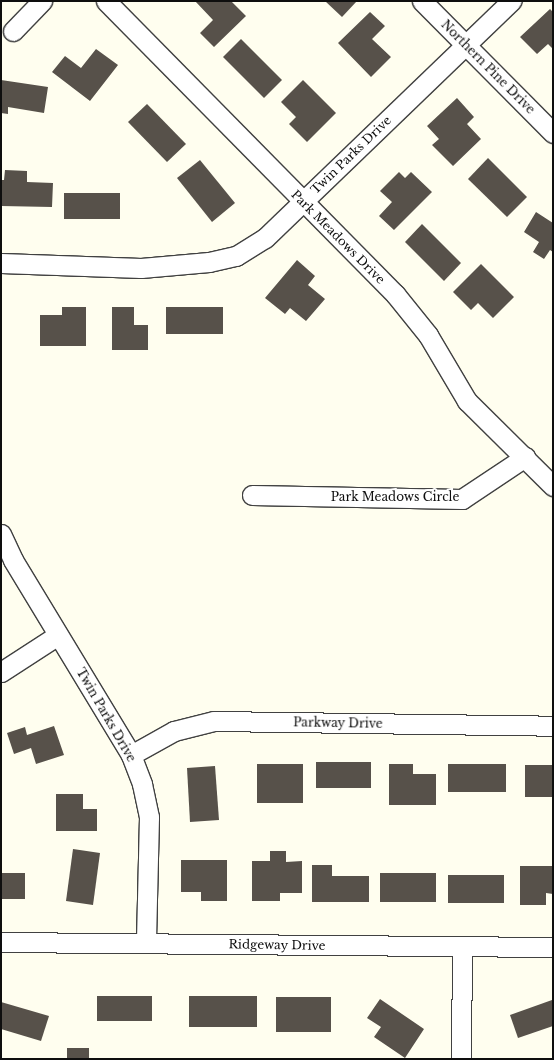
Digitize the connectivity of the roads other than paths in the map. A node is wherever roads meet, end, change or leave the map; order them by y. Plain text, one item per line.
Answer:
1 (42, 1) edge
2 (106, 1) edge
3 (422, 1) edge
4 (511, 1) edge
5 (13, 31) dead end
6 (467, 45) junction
7 (553, 133) edge
8 (303, 201) junction
9 (1, 263) edge
10 (525, 457) junction
11 (553, 486) edge
12 (252, 495) dead end
13 (1, 534) edge
14 (58, 635) junction
15 (1, 672) edge
16 (553, 726) edge
17 (131, 755) junction
18 (1, 942) edge
19 (146, 944) junction
20 (462, 946) junction
21 (553, 947) edge
22 (461, 1059) edge

1 - 5 street
2 - 8 street, Park Meadows Drive
3 - 6 street, Northern Pine Drive
4 - 6 street, Twin Parks Drive
6 - 7 street, Northern Pine Drive
6 - 8 street, Twin Parks Drive
8 - 9 street, Twin Parks Drive
8 - 10 street, Park Meadows Drive
10 - 11 street, Park Meadows Drive
10 - 12 street, Park Meadows Circle
13 - 14 street, Twin Parks Drive
14 - 15 street
14 - 17 street, Twin Parks Drive
16 - 17 street, Parkway Drive
17 - 19 street, Twin Parks Drive
18 - 19 street, Ridgeway Drive
19 - 20 street, Ridgeway Drive
20 - 21 street, Ridgeway Drive
20 - 22 street

